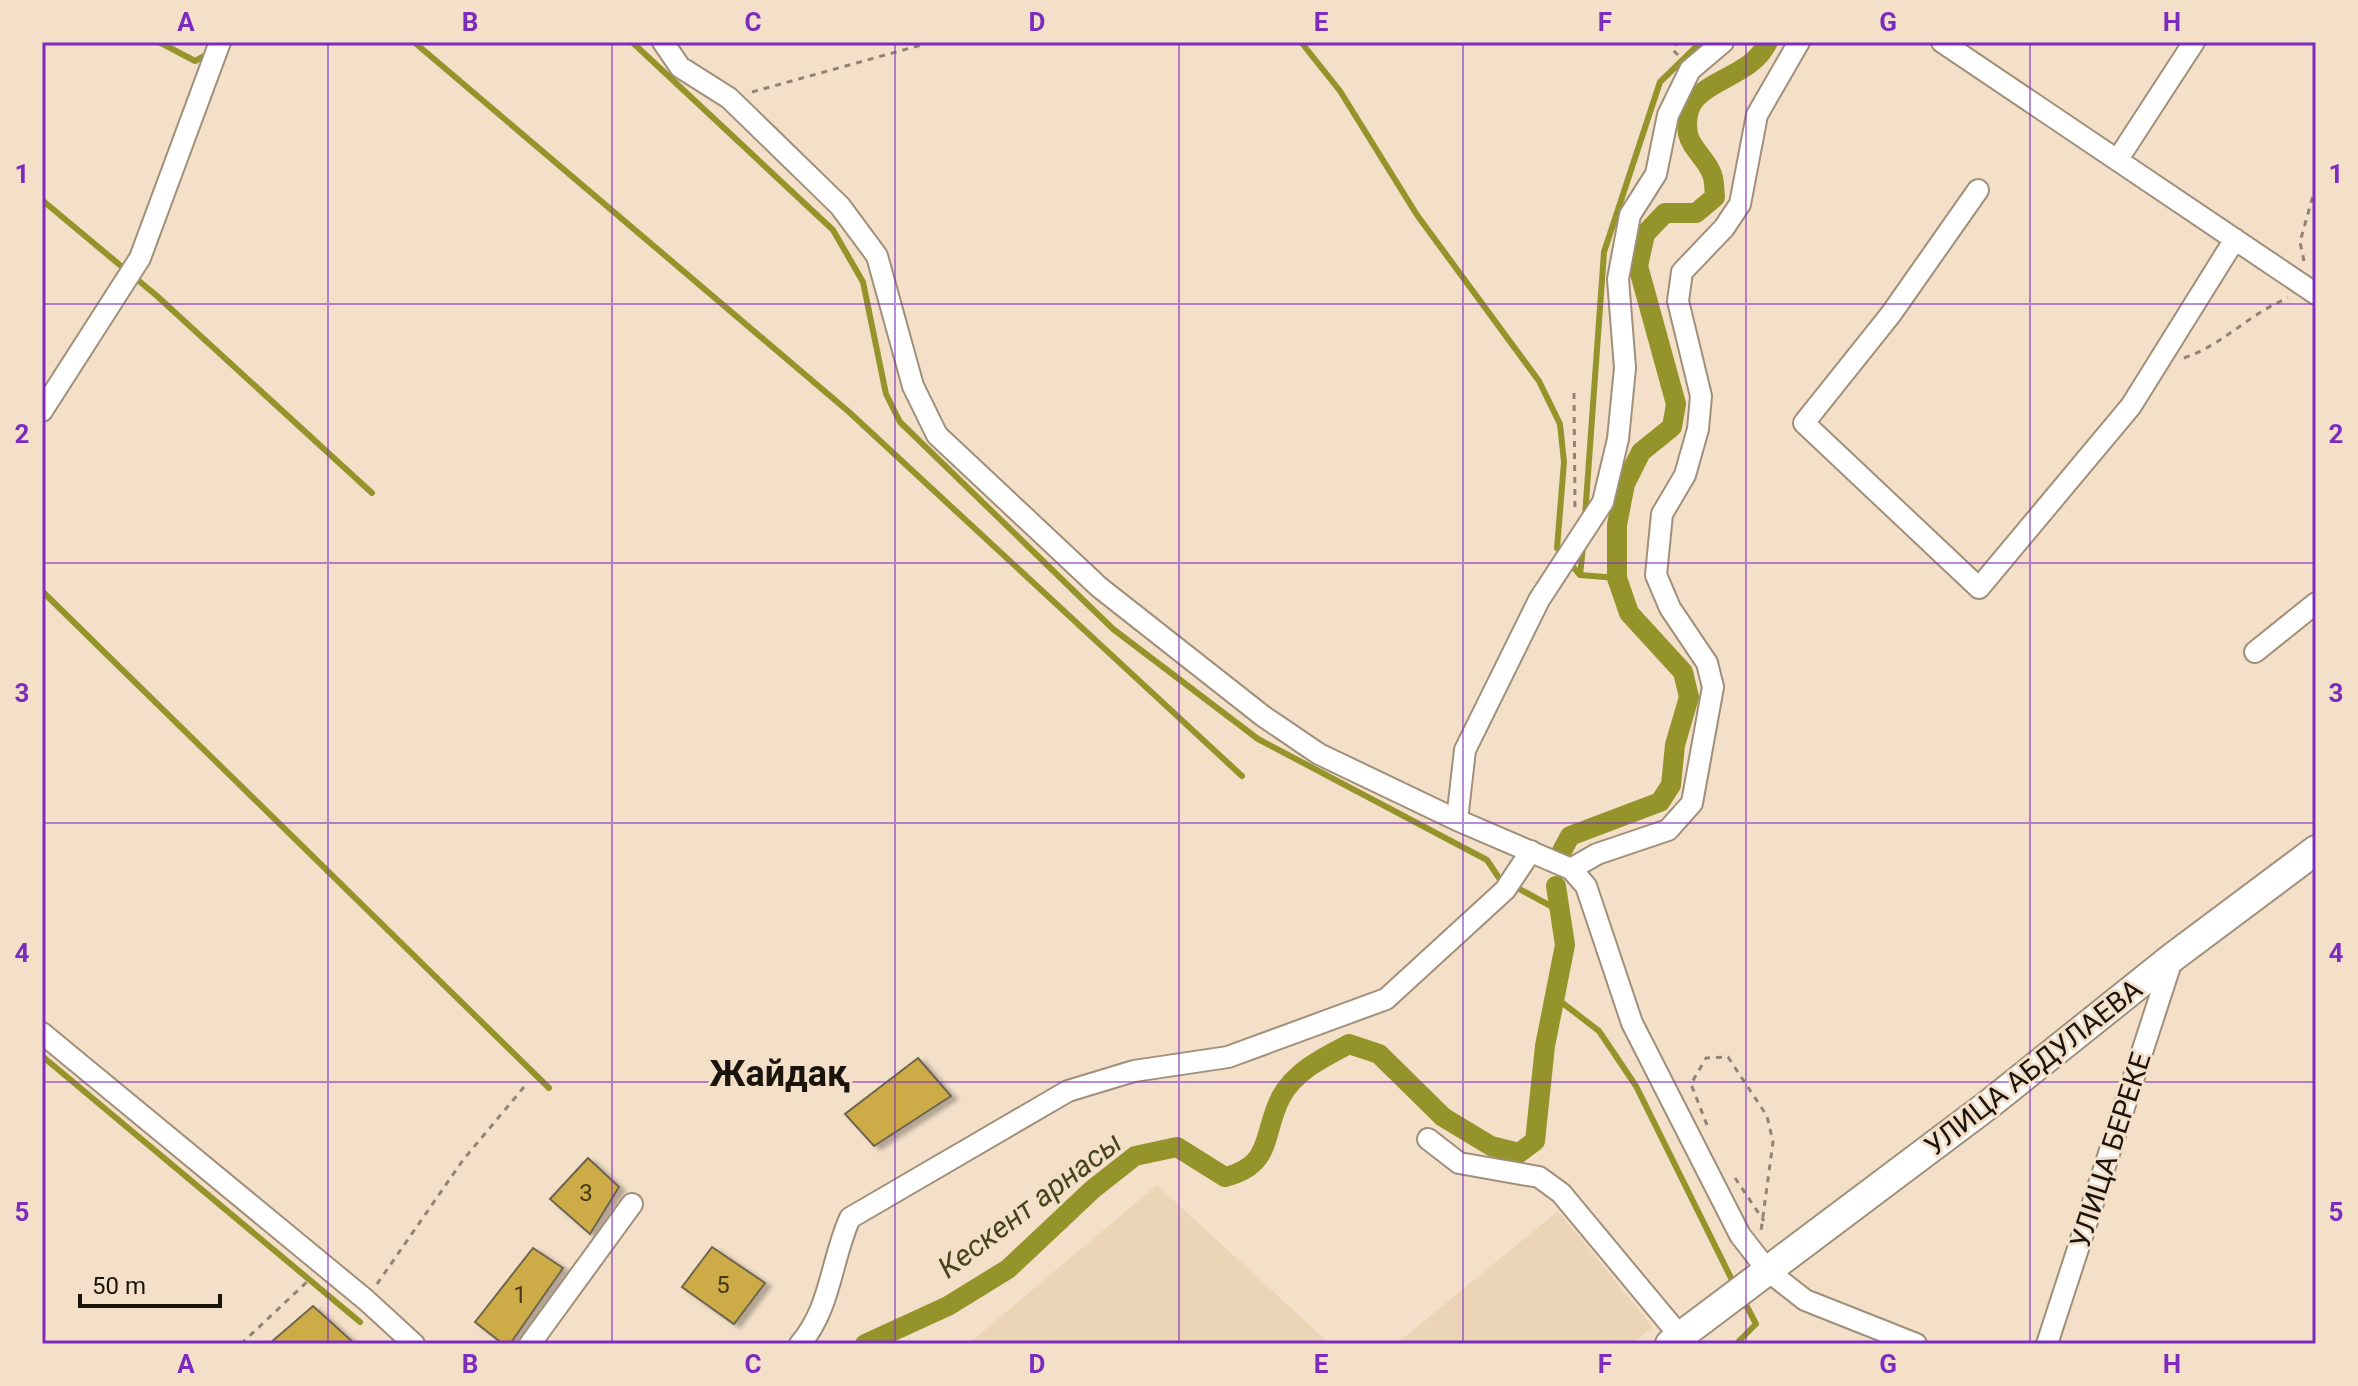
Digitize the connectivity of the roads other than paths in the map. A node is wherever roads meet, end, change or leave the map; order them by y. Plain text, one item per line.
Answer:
1 (220, 42) edge
2 (663, 42) edge
3 (1723, 42) edge
4 (1799, 42) edge
5 (1942, 42) edge
6 (2194, 42) edge
7 (2118, 159) junction
8 (1978, 190) dead end
9 (2235, 239) junction
10 (2312, 292) edge
11 (42, 411) edge
12 (2316, 603) edge
13 (2255, 652) dead end
14 (1457, 820) junction
15 (2316, 850) edge
16 (1531, 851) junction
17 (1571, 869) junction
18 (2173, 957) junction
19 (42, 1033) edge
20 (1428, 1139) dead end
21 (632, 1204) dead end
22 (1750, 1277) junction
23 (1675, 1340) edge
24 (414, 1344) edge
25 (530, 1344) edge
26 (800, 1344) edge
27 (1916, 1344) edge
28 (2047, 1344) edge

1 - 11 street
2 - 14 street
3 - 14 street
4 - 17 street
5 - 7 street
6 - 7 street
7 - 9 street
8 - 9 street
9 - 10 street
12 - 13 street
14 - 16 street
15 - 18 main road, УЛИЦА АБДУЛАЕВА
16 - 17 street
16 - 26 street
17 - 22 street
18 - 22 main road, УЛИЦА АБДУЛАЕВА
18 - 28 street, УЛИЦА БЕРЕКЕ
19 - 24 street
20 - 23 street
21 - 25 street
22 - 23 main road, УЛИЦА АБДУЛАЕВА
22 - 27 street

